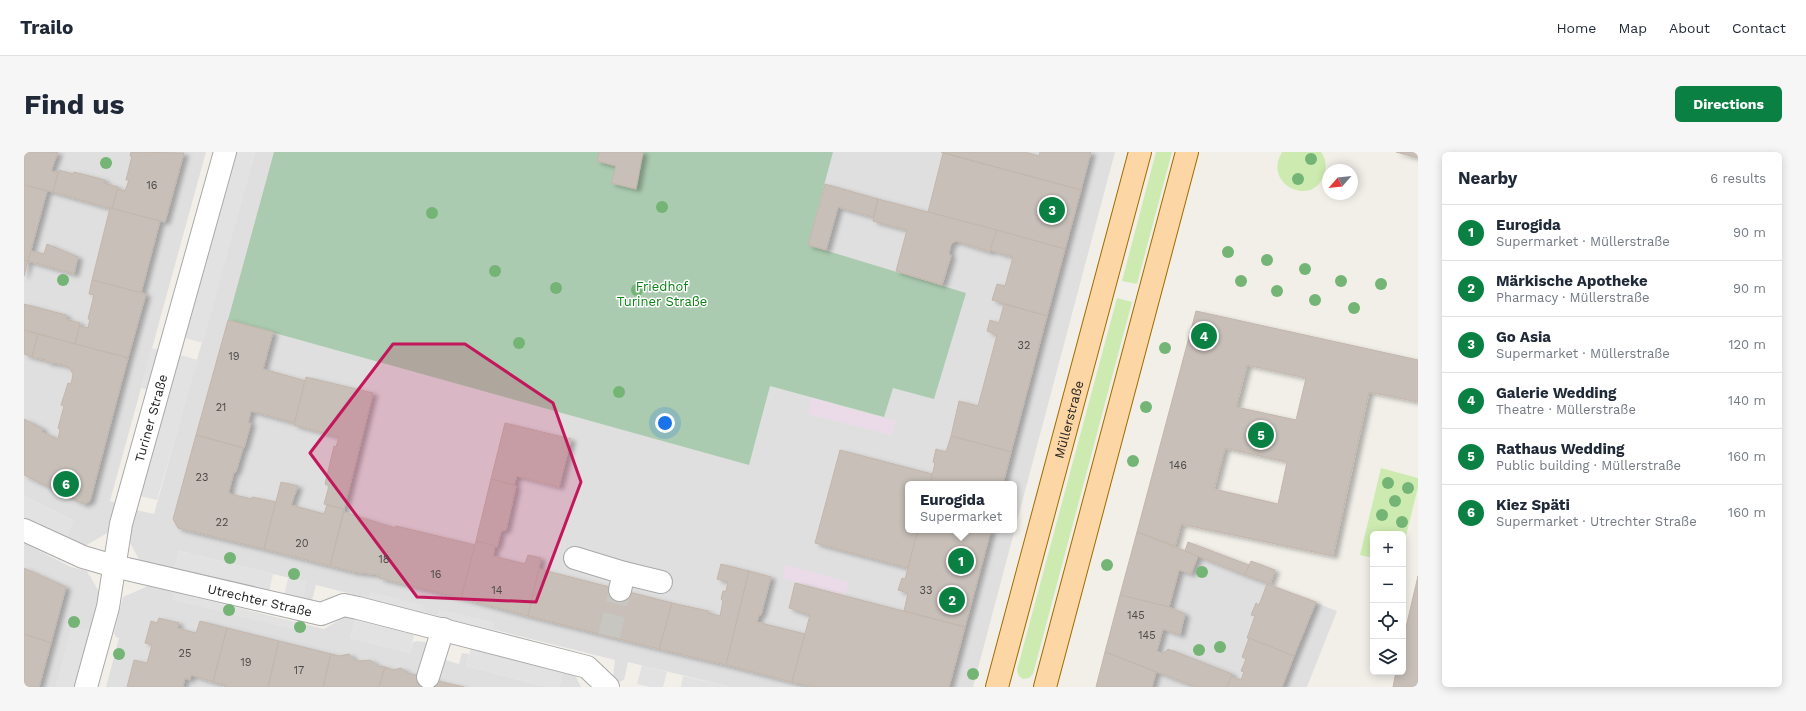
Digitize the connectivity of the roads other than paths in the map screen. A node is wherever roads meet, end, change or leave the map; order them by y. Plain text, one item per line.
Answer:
1 (225, 152) edge
2 (1140, 152) edge
3 (1187, 152) edge
4 (24, 530) edge
5 (575, 558) dead end
6 (114, 566) junction
7 (661, 582) dead end
8 (443, 629) junction
9 (428, 677) dead end
10 (1003, 686) edge
11 (86, 687) edge
12 (608, 687) edge
13 (1045, 687) edge

1 - 6 street, Turiner Straße
2 - 10 main road, Müllerstraße
3 - 13 main road
4 - 6 street, Utrechter Straße
5 - 7 street
6 - 8 street, Utrechter Straße
6 - 11 street, Turiner Straße
8 - 9 street
8 - 12 street, Utrechter Straße

